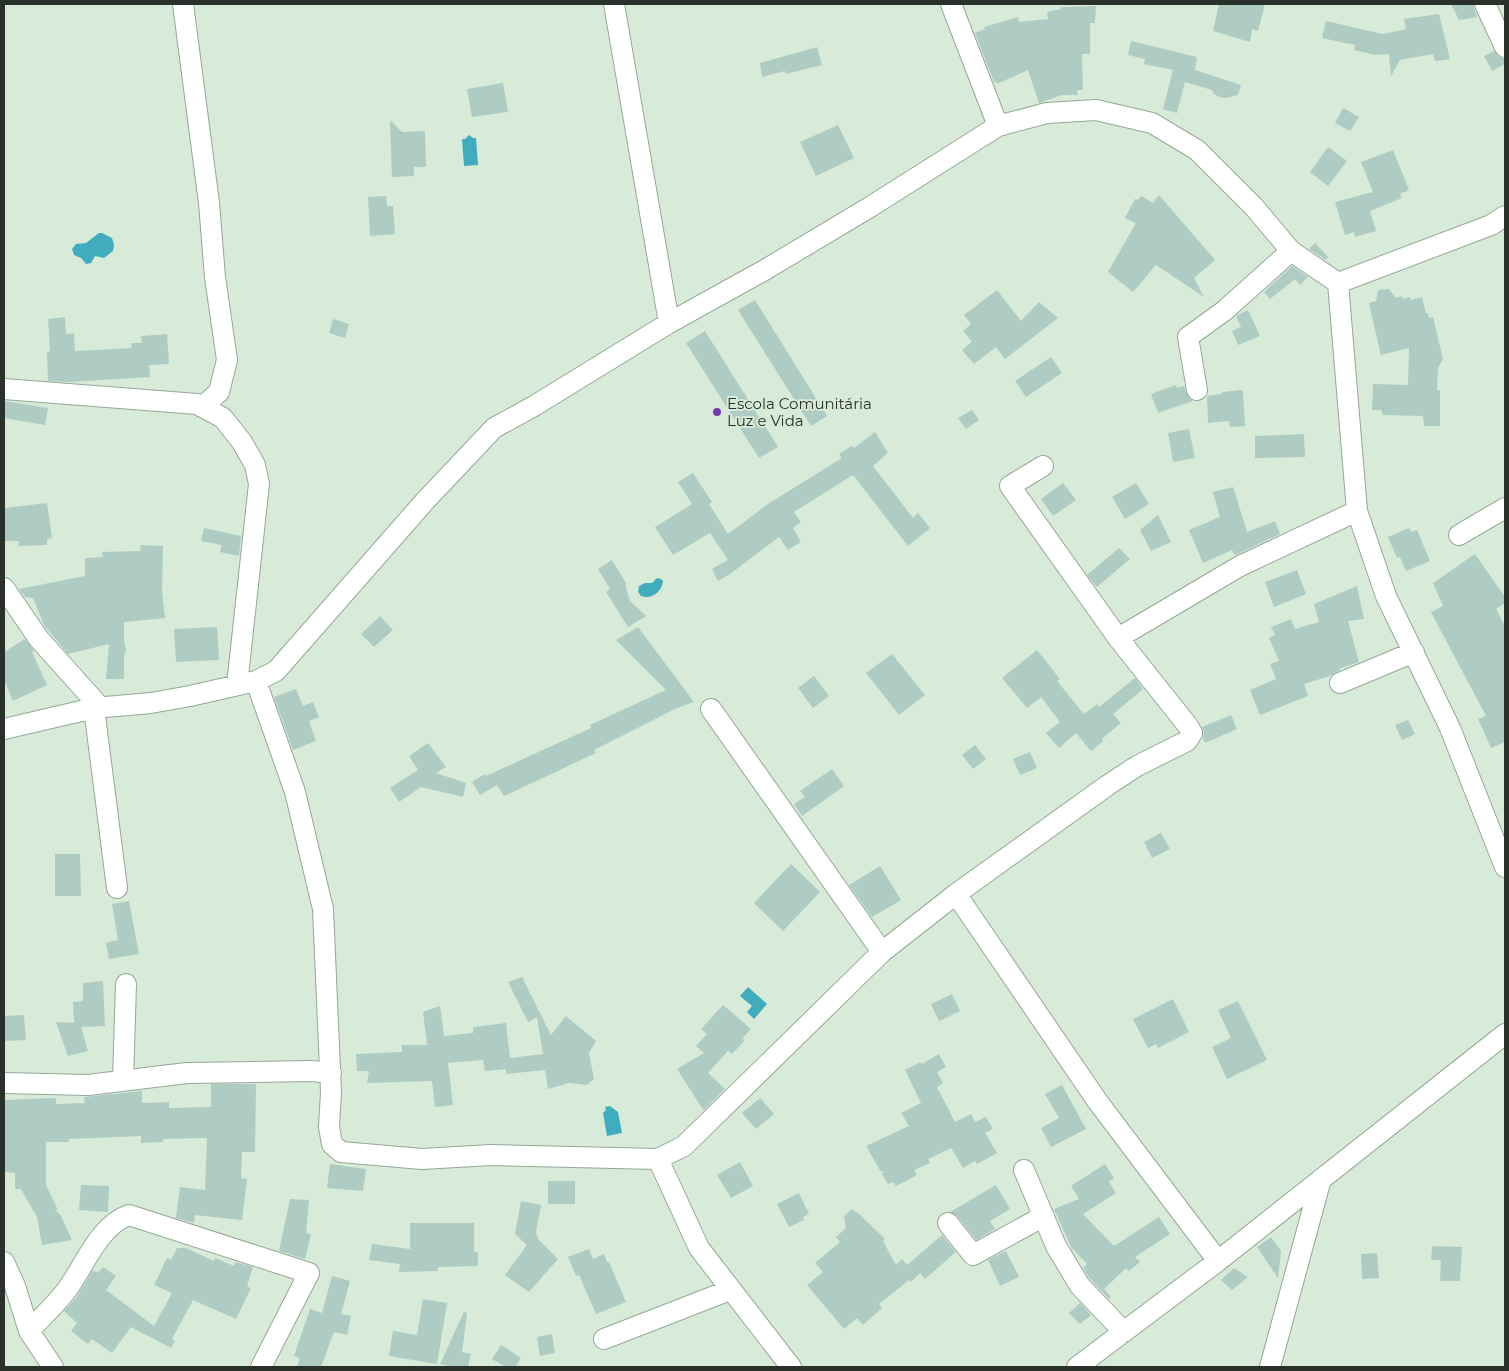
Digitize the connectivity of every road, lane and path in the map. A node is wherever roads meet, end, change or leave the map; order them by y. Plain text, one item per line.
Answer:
1 (183, 4) edge
2 (614, 4) edge
3 (951, 4) edge
4 (1484, 4) edge
5 (1505, 48) edge
6 (998, 126) junction
7 (1505, 216) edge
8 (1292, 251) junction
9 (1338, 283) junction
10 (669, 323) junction
11 (4, 388) edge
12 (1197, 390) dead end
13 (202, 407) junction
14 (1043, 466) dead end
15 (1505, 508) edge
16 (1357, 511) junction
17 (1458, 535) dead end
18 (4, 588) edge
19 (1118, 638) junction
20 (1414, 652) junction
21 (246, 683) junction
22 (1340, 684) dead end
23 (97, 707) junction
24 (711, 709) dead end
25 (4, 729) edge
26 (1505, 867) edge
27 (117, 888) dead end
28 (956, 894) junction
29 (882, 952) junction
30 (126, 984) dead end
31 (1505, 1034) edge
32 (330, 1073) junction
33 (123, 1081) junction
34 (4, 1083) edge
35 (658, 1159) junction
36 (1024, 1170) dead end
37 (1321, 1179) junction
38 (1044, 1216) junction
39 (948, 1223) dead end
40 (1218, 1261) junction
41 (4, 1262) edge
42 (730, 1290) junction
43 (29, 1332) junction
44 (1124, 1332) junction
45 (604, 1339) dead end
46 (53, 1367) edge
47 (261, 1367) edge
48 (791, 1367) edge
49 (1077, 1367) edge
50 (1270, 1367) edge

1 - 13 street
2 - 10 street
3 - 6 street
4 - 5 street
6 - 8 street
6 - 10 street
7 - 9 street
8 - 9 street
8 - 12 street
9 - 16 street
10 - 21 street
11 - 13 street
13 - 21 street
14 - 19 street
15 - 17 street
16 - 19 street
16 - 20 street
18 - 23 street
19 - 28 street
20 - 22 street
20 - 26 street
21 - 23 street
21 - 32 street
23 - 25 street
23 - 27 street
24 - 29 street
28 - 29 street
28 - 40 street
29 - 35 street
30 - 33 street
31 - 37 street
32 - 33 street
32 - 35 street
33 - 34 street
35 - 42 street
36 - 38 street
37 - 40 street
37 - 50 street
38 - 39 street
38 - 44 street
40 - 44 street
41 - 43 street
42 - 45 street
42 - 48 street
43 - 46 street
43 - 47 street
44 - 49 street

